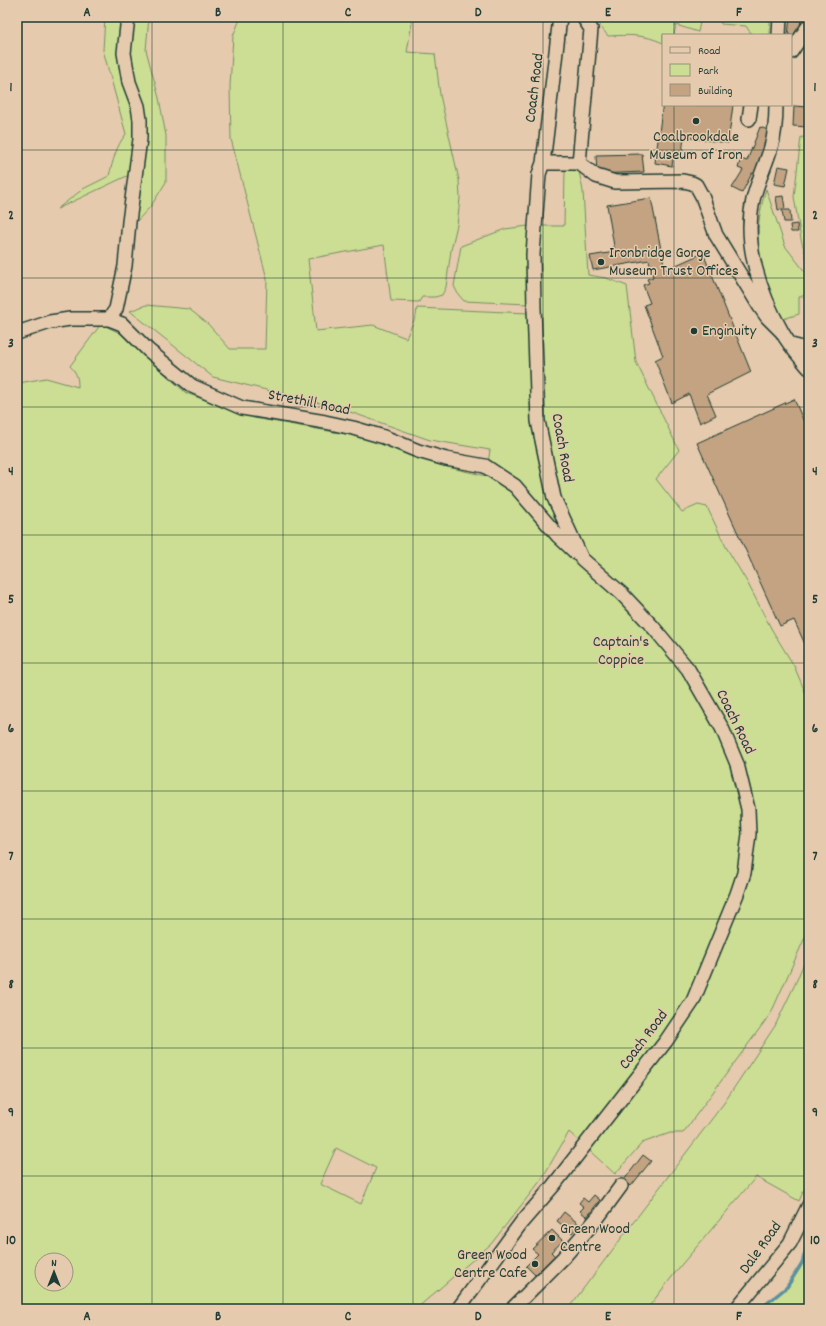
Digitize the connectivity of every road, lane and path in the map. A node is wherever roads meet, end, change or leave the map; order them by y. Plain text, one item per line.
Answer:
1 (128, 17) edge
2 (560, 17) edge
3 (583, 17) edge
4 (780, 17) edge
5 (809, 25) edge
6 (779, 34) edge
7 (792, 50) edge
8 (750, 106) edge
9 (776, 106) edge
10 (749, 119) dead end
11 (543, 163) junction
12 (579, 163) junction
13 (109, 319) junction
14 (782, 332) junction
15 (17, 333) edge
16 (791, 345) junction
17 (809, 351) edge
18 (809, 368) edge
19 (582, 559) junction
20 (621, 1186) dead end
21 (809, 1205) edge
22 (458, 1309) edge
23 (512, 1309) edge
24 (736, 1309) edge

1 - 13 street
2 - 11 street, Coach Road
3 - 12 street
4 - 6 street
5 - 7 street
8 - 10 street
9 - 14 street
11 - 12 street
11 - 19 street, Coach Road
12 - 14 street
13 - 15 street, Strethill Road
13 - 19 street, Strethill Road
14 - 16 street
16 - 17 street
16 - 18 street
19 - 22 street, Coach Road
20 - 23 street
21 - 24 street, Dale Road

